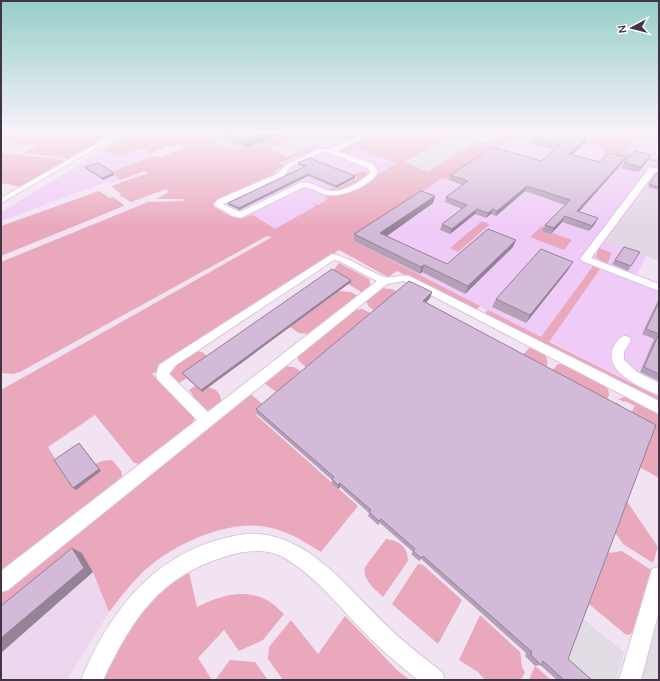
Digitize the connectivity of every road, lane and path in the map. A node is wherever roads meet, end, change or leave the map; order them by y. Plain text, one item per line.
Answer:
1 (64, 165) edge
2 (291, 165) edge
3 (367, 165) edge
4 (659, 171) edge
5 (1, 201) edge
6 (384, 281) junction
7 (659, 288) edge
8 (624, 340) dead end
9 (659, 389) edge
10 (659, 408) edge
11 (207, 420) junction
12 (659, 576) edge
13 (1, 583) edge
14 (92, 680) edge
15 (434, 680) edge
16 (630, 680) edge

1 - 5 lane
2 - 3 lane
4 - 7 lane
6 - 10 lane
6 - 11 lane
6 - 11 lane
8 - 9 lane
11 - 13 lane
12 - 16 lane
14 - 15 lane

